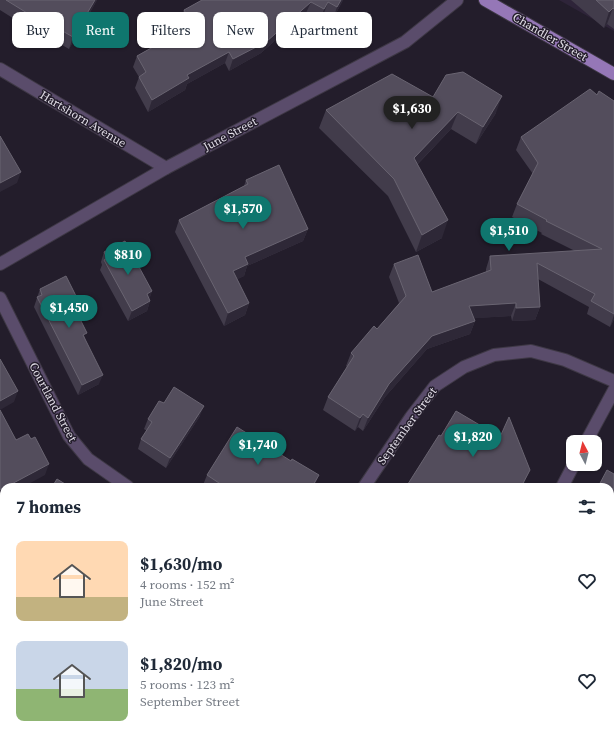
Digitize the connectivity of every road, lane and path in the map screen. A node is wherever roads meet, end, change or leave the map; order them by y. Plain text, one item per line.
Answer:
1 (457, 0) edge
2 (485, 0) edge
3 (0, 69) edge
4 (614, 74) edge
5 (166, 168) junction
6 (0, 264) edge
7 (0, 298) edge
8 (614, 382) edge
9 (614, 390) edge
10 (590, 435) edge
11 (570, 471) edge
12 (122, 483) edge
13 (367, 483) edge
14 (564, 483) edge

1 - 5 street, June Street
2 - 4 main road, Chandler Street
3 - 5 street, Hartshorn Avenue
5 - 6 street, June Street
7 - 12 street, Courtland Street
8 - 13 street, September Street
9 - 10 street
11 - 14 street

